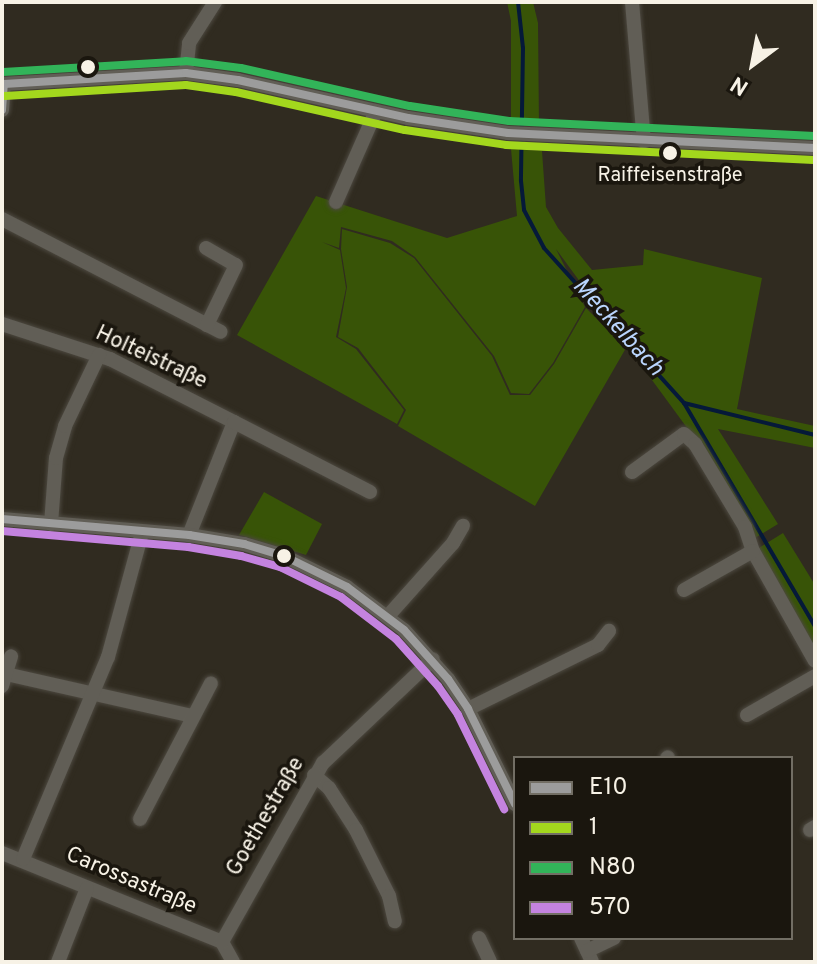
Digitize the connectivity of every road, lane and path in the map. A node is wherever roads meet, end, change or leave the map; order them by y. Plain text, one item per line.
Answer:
1 (215, 2) edge
2 (632, 2) edge
3 (186, 73) junction
4 (3, 84) edge
5 (2, 110) edge
6 (376, 111) junction
7 (644, 141) junction
8 (815, 148) edge
9 (336, 202) dead end
10 (2, 219) edge
11 (206, 248) dead end
12 (2, 324) edge
13 (99, 355) junction
14 (234, 422) junction
15 (632, 472) dead end
16 (370, 492) dead end
17 (2, 519) edge
18 (51, 524) junction
19 (463, 526) dead end
20 (142, 533) junction
21 (189, 535) junction
22 (753, 551) junction
23 (684, 590) dead end
24 (388, 616) junction
25 (609, 631) dead end
26 (11, 656) dead end
27 (433, 659) junction
28 (815, 661) edge
29 (815, 676) edge
30 (4, 680) edge
31 (211, 683) dead end
32 (94, 692) junction
33 (468, 709) junction
34 (747, 715) dead end
35 (192, 716) junction
36 (314, 775) junction
37 (513, 800) edge
38 (140, 819) dead end
39 (2, 853) edge
40 (23, 859) junction
41 (87, 888) junction
42 (395, 921) dead end
43 (479, 938) dead end
44 (610, 940) edge
45 (222, 942) junction
46 (587, 950) edge
47 (58, 962) edge
48 (233, 962) edge
49 (490, 962) edge

1 - 3 street
2 - 7 street
3 - 4 street
3 - 6 street
4 - 5 street
6 - 7 street
6 - 9 street
7 - 8 street
10 - 11 street
12 - 13 street, Holteistraße
13 - 14 street, Holteistraße
13 - 18 street
14 - 16 street, Holteistraße
14 - 21 street
15 - 22 street
17 - 18 street
18 - 20 street
19 - 24 street
20 - 21 street
20 - 32 street
21 - 24 street
22 - 23 street
22 - 28 street
24 - 27 street
25 - 33 street
26 - 30 street
27 - 33 street
27 - 36 street, Goethestraße
29 - 34 street
30 - 32 street
31 - 35 street
32 - 35 street
32 - 40 street
33 - 37 street
35 - 38 street
36 - 42 street
36 - 45 street, Goethestraße
39 - 40 street, Carossastraße
40 - 41 street, Carossastraße
41 - 45 street, Carossastraße
41 - 47 street
43 - 49 street
44 - 46 street
45 - 48 street

